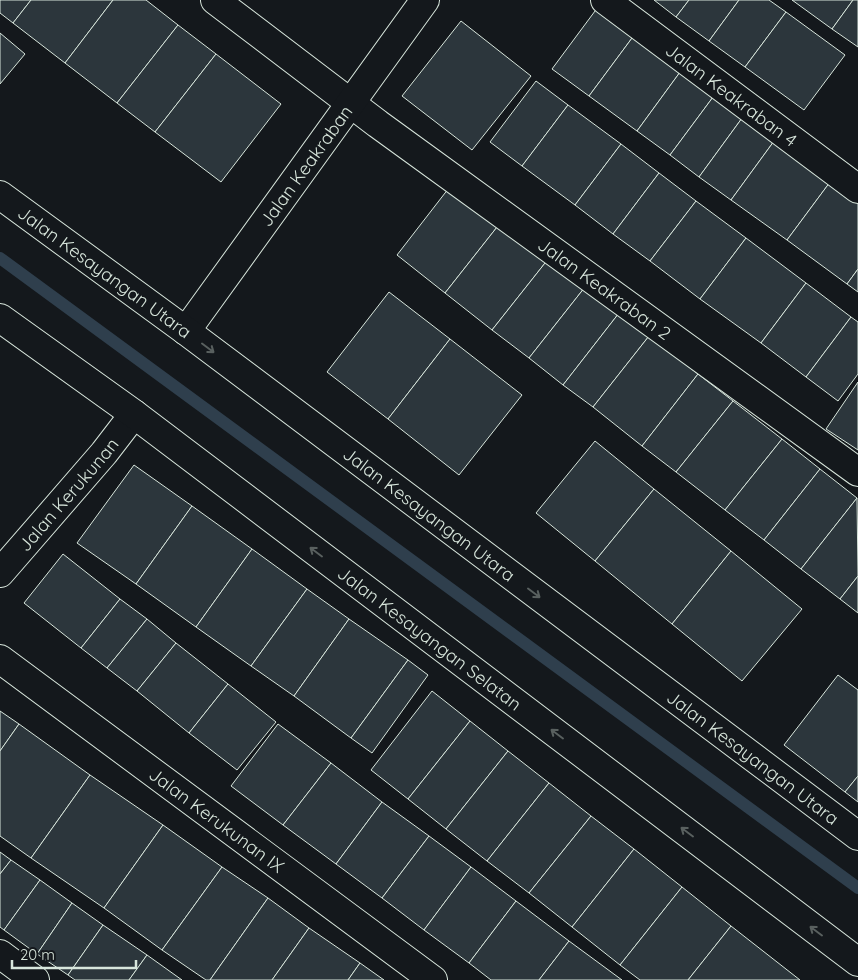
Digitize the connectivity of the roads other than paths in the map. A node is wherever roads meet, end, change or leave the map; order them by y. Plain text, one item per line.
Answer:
1 (215, 0) edge
2 (425, 0) edge
3 (605, 0) edge
4 (351, 104) junction
5 (858, 189) edge
6 (0, 195) edge
7 (0, 318) edge
8 (186, 331) junction
9 (134, 414) junction
10 (858, 472) edge
11 (0, 573) edge
12 (0, 659) edge
13 (858, 836) edge
14 (0, 954) edge
15 (858, 962) edge
16 (35, 980) edge
17 (433, 980) edge

1 - 4 street, Jalan Keakraban 2
2 - 4 street, Jalan Keakraban
3 - 5 street, Jalan Keakraban 4
4 - 8 street, Jalan Keakraban
4 - 10 street, Jalan Keakraban 2
6 - 8 street, Jalan Kesayangan Utara
7 - 9 street, Jalan Kesayangan Selatan
8 -> 13 street, Jalan Kesayangan Utara
9 - 11 street, Jalan Kerukunan
15 -> 9 street, Jalan Kesayangan Selatan
12 - 17 street, Jalan Kerukunan IX
14 - 16 street

